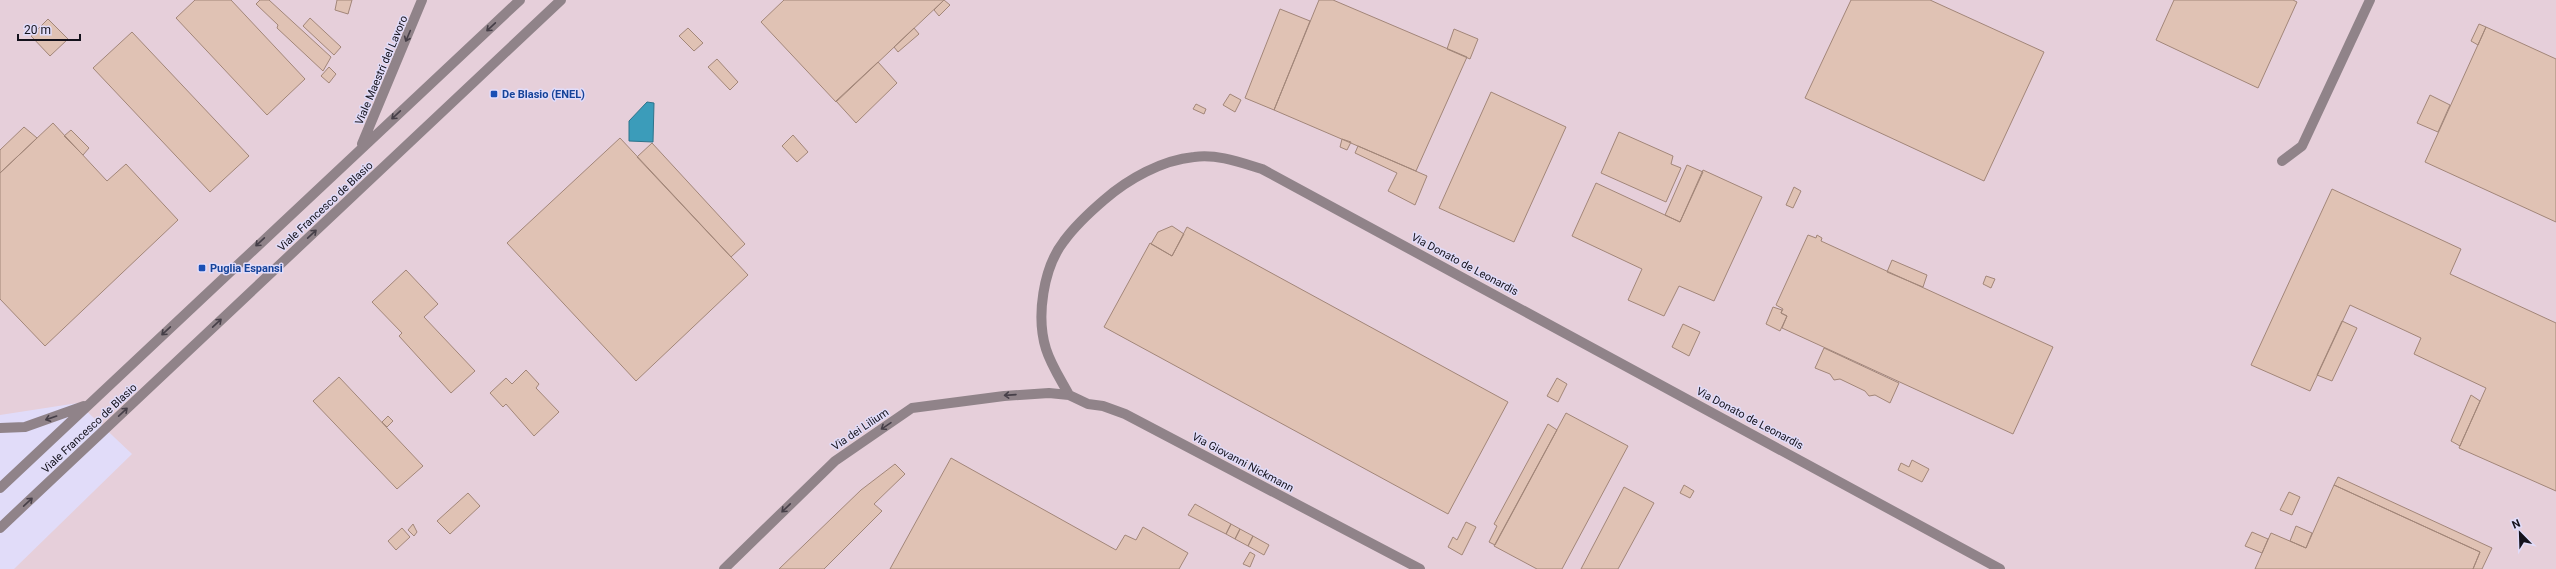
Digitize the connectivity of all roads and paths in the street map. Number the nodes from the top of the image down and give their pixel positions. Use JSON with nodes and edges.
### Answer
{"nodes":[{"id":1,"x":422,"y":0,"type":"edge"},
{"id":2,"x":520,"y":0,"type":"edge"},
{"id":3,"x":561,"y":0,"type":"edge"},
{"id":4,"x":2370,"y":0,"type":"edge"},
{"id":5,"x":360,"y":148,"type":"junction"},
{"id":6,"x":2282,"y":162,"type":"dead end"},
{"id":7,"x":1049,"y":393,"type":"joint"},
{"id":8,"x":1070,"y":395,"type":"junction"},
{"id":9,"x":88,"y":405,"type":"junction"},
{"id":10,"x":0,"y":428,"type":"edge"},
{"id":11,"x":0,"y":488,"type":"edge"},
{"id":12,"x":0,"y":528,"type":"edge"},
{"id":13,"x":724,"y":569,"type":"edge"},
{"id":14,"x":1420,"y":569,"type":"edge"},
{"id":15,"x":2000,"y":569,"type":"edge"}],
"edges":[{"from":1,"to":5,"type":"street","name":"Viale Maestri del Lavoro","one_way":true},
{"from":2,"to":5,"type":"street","name":"Viale Francesco de Blasio","one_way":true},
{"from":12,"to":3,"type":"street","name":"Viale Francesco de Blasio","one_way":true},
{"from":4,"to":6,"type":"street"},
{"from":5,"to":9,"type":"street","name":"Viale Francesco de Blasio","one_way":true},
{"from":7,"to":8,"type":"street","name":"Via Giovanni Nickmann"},
{"from":7,"to":13,"type":"street","name":"Via dei Lilium","one_way":true},
{"from":8,"to":14,"type":"street","name":"Via Giovanni Nickmann"},
{"from":8,"to":15,"type":"street","name":"Via Donato de Leonardis"},
{"from":9,"to":10,"type":"street","one_way":true},
{"from":9,"to":11,"type":"street","name":"Viale Francesco de Blasio"}]}
